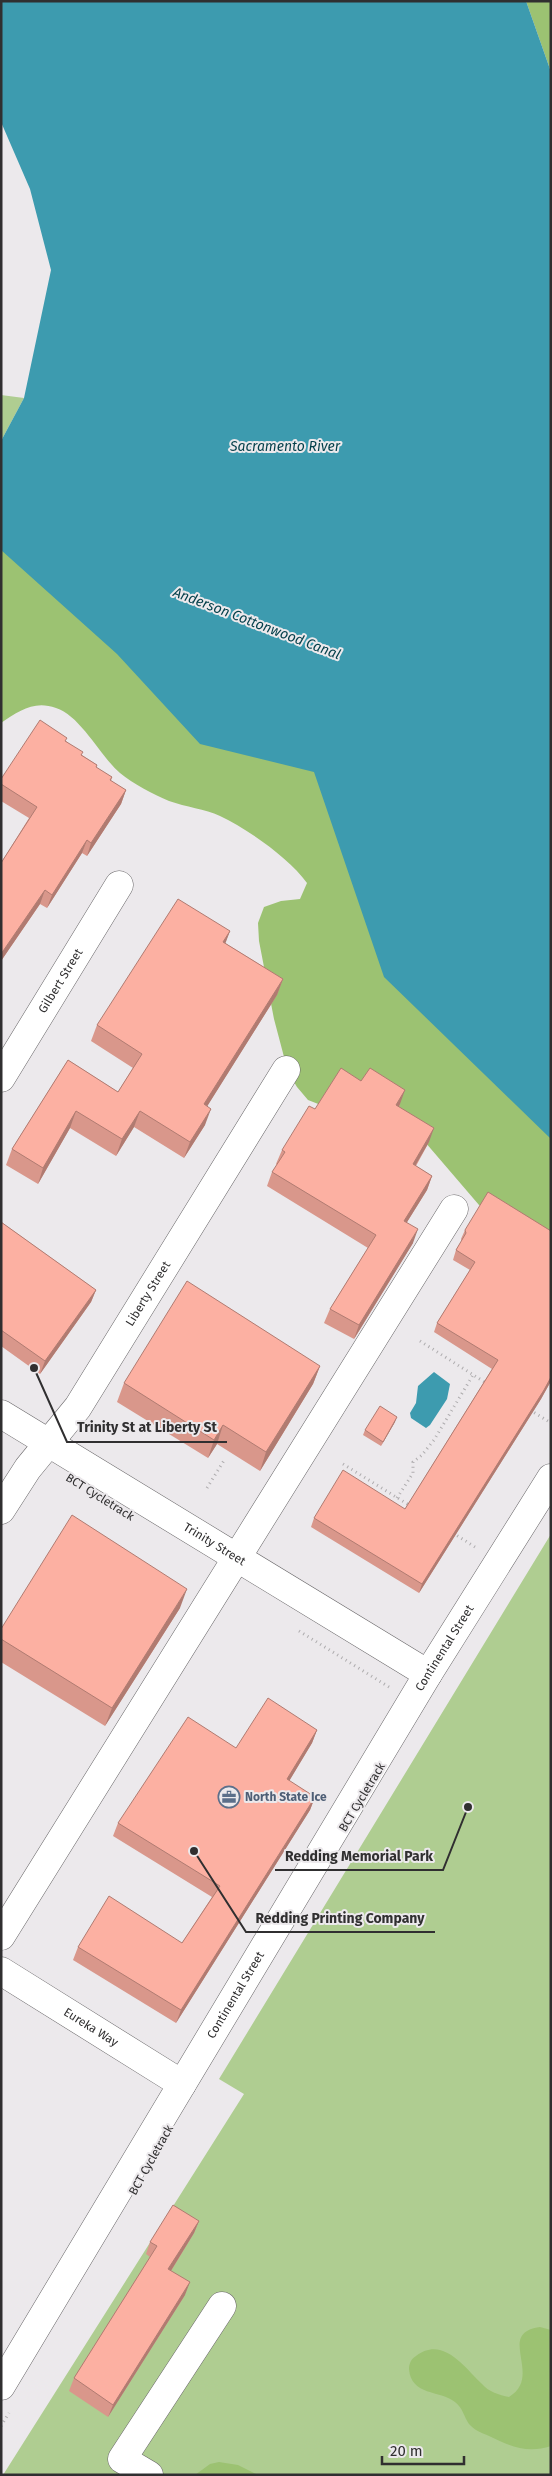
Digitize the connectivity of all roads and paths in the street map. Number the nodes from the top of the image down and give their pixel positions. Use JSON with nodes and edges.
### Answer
{"nodes":[{"id":1,"x":120,"y":884,"type":"dead end"},
{"id":2,"x":286,"y":1070,"type":"dead end"},
{"id":3,"x":1,"y":1078,"type":"edge"},
{"id":4,"x":454,"y":1209,"type":"dead end"},
{"id":5,"x":420,"y":1341,"type":"dead end"},
{"id":6,"x":473,"y":1375,"type":"junction"},
{"id":7,"x":489,"y":1384,"type":"edge"},
{"id":8,"x":528,"y":1408,"type":"edge"},
{"id":9,"x":1,"y":1414,"type":"edge"},
{"id":10,"x":551,"y":1423,"type":"edge"},
{"id":11,"x":48,"y":1443,"type":"junction"},
{"id":12,"x":225,"y":1459,"type":"dead end"},
{"id":13,"x":343,"y":1464,"type":"dead end"},
{"id":14,"x":551,"y":1478,"type":"edge"},
{"id":15,"x":207,"y":1488,"type":"dead end"},
{"id":16,"x":397,"y":1498,"type":"junction"},
{"id":17,"x":413,"y":1508,"type":"edge"},
{"id":18,"x":1,"y":1510,"type":"edge"},
{"id":19,"x":445,"y":1528,"type":"edge"},
{"id":20,"x":478,"y":1548,"type":"dead end"},
{"id":21,"x":237,"y":1556,"type":"junction"},
{"id":22,"x":296,"y":1629,"type":"dead end"},
{"id":23,"x":428,"y":1674,"type":"junction"},
{"id":24,"x":412,"y":1701,"type":"junction"},
{"id":25,"x":1,"y":1936,"type":"edge"},
{"id":26,"x":1,"y":1971,"type":"edge"},
{"id":27,"x":182,"y":2084,"type":"junction"},
{"id":28,"x":222,"y":2306,"type":"dead end"},
{"id":29,"x":6,"y":2398,"type":"edge"},
{"id":30,"x":1,"y":2426,"type":"edge"},
{"id":31,"x":149,"y":2475,"type":"edge"}],
"edges":[{"from":1,"to":3,"type":"street","name":"Gilbert Street"},
{"from":2,"to":11,"type":"street","name":"Liberty Street"},
{"from":4,"to":21,"type":"street"},
{"from":5,"to":6,"type":"path"},
{"from":6,"to":7,"type":"path"},
{"from":6,"to":16,"type":"path"},
{"from":8,"to":10,"type":"path"},
{"from":9,"to":11,"type":"street","name":"Trinity Street"},
{"from":11,"to":18,"type":"street","name":"Liberty Street"},
{"from":11,"to":21,"type":"street","name":"Trinity Street"},
{"from":12,"to":15,"type":"path"},
{"from":13,"to":16,"type":"path"},
{"from":14,"to":23,"type":"street","name":"Continental Street"},
{"from":16,"to":17,"type":"path"},
{"from":19,"to":20,"type":"path"},
{"from":21,"to":23,"type":"street","name":"Trinity Street"},
{"from":21,"to":25,"type":"street"},
{"from":22,"to":24,"type":"path"},
{"from":23,"to":24,"type":"street","name":"Continental Street"},
{"from":24,"to":27,"type":"street","name":"Continental Street"},
{"from":26,"to":27,"type":"street","name":"Eureka Way"},
{"from":27,"to":29,"type":"street","name":"Continental Street"},
{"from":28,"to":31,"type":"street"},
{"from":29,"to":30,"type":"path"}]}
